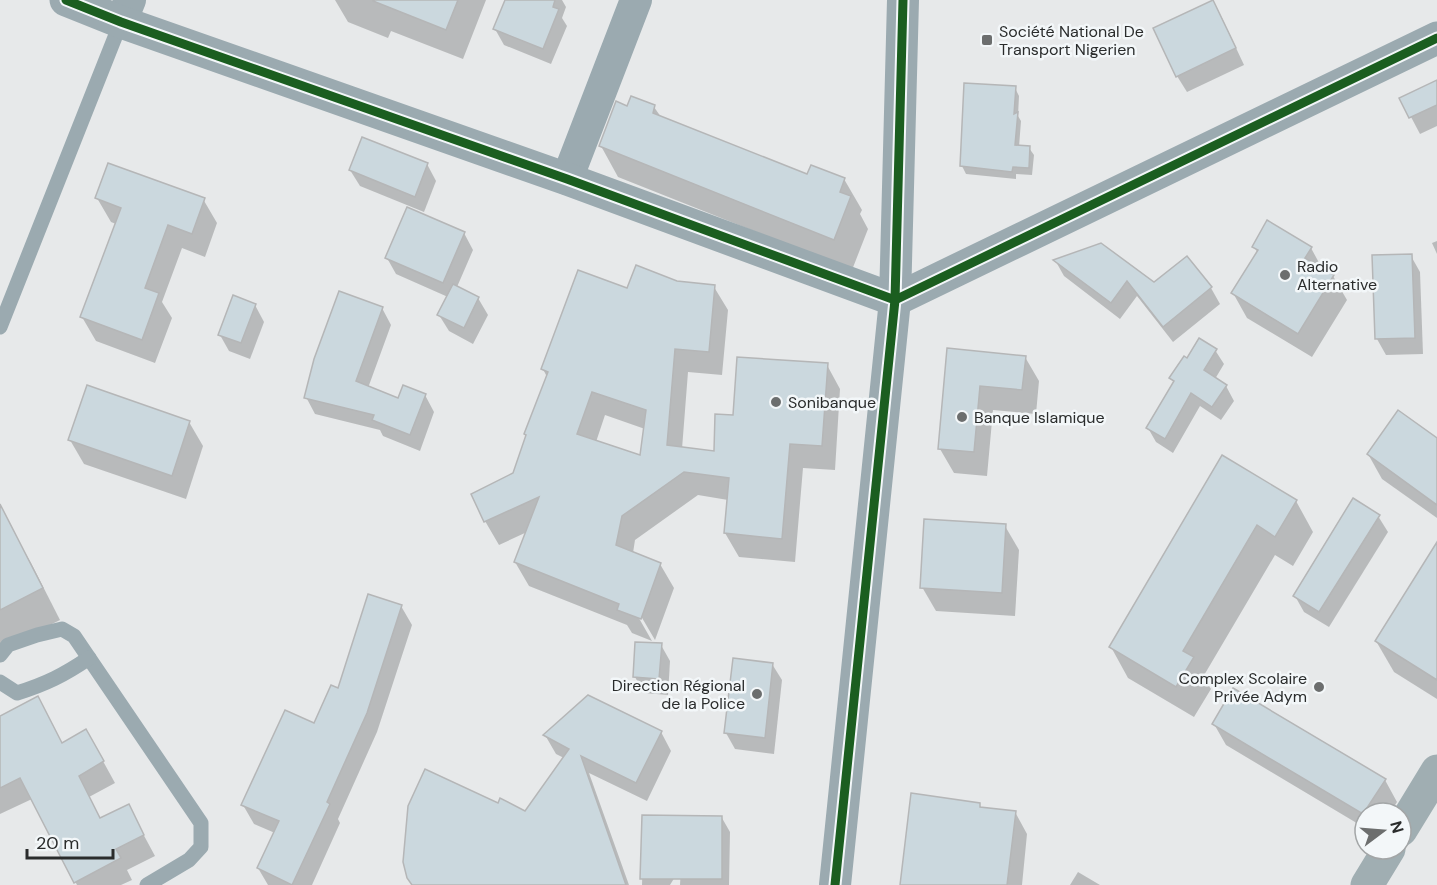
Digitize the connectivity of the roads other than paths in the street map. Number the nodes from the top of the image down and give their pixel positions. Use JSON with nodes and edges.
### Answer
{"nodes":[{"id":1,"x":66,"y":0,"type":"edge"},
{"id":2,"x":636,"y":0,"type":"edge"},
{"id":3,"x":903,"y":0,"type":"edge"},
{"id":4,"x":125,"y":11,"type":"edge"},
{"id":5,"x":1437,"y":38,"type":"edge"},
{"id":6,"x":567,"y":179,"type":"junction"},
{"id":7,"x":895,"y":300,"type":"junction"},
{"id":8,"x":0,"y":327,"type":"edge"},
{"id":9,"x":0,"y":655,"type":"edge"},
{"id":10,"x":89,"y":658,"type":"junction"},
{"id":11,"x":0,"y":682,"type":"edge"},
{"id":12,"x":1437,"y":771,"type":"edge"},
{"id":13,"x":1413,"y":810,"type":"edge"},
{"id":14,"x":1382,"y":861,"type":"edge"},
{"id":15,"x":147,"y":885,"type":"edge"},
{"id":16,"x":835,"y":885,"type":"edge"},
{"id":17,"x":1367,"y":885,"type":"edge"}],
"edges":[{"from":1,"to":4,"type":"street"},
{"from":2,"to":6,"type":"street"},
{"from":3,"to":7,"type":"street"},
{"from":4,"to":6,"type":"street"},
{"from":4,"to":8,"type":"lane"},
{"from":5,"to":7,"type":"street"},
{"from":6,"to":7,"type":"street"},
{"from":7,"to":16,"type":"street"},
{"from":9,"to":10,"type":"lane"},
{"from":10,"to":11,"type":"lane"},
{"from":10,"to":15,"type":"lane"},
{"from":12,"to":13,"type":"highway"},
{"from":14,"to":17,"type":"highway"}]}
